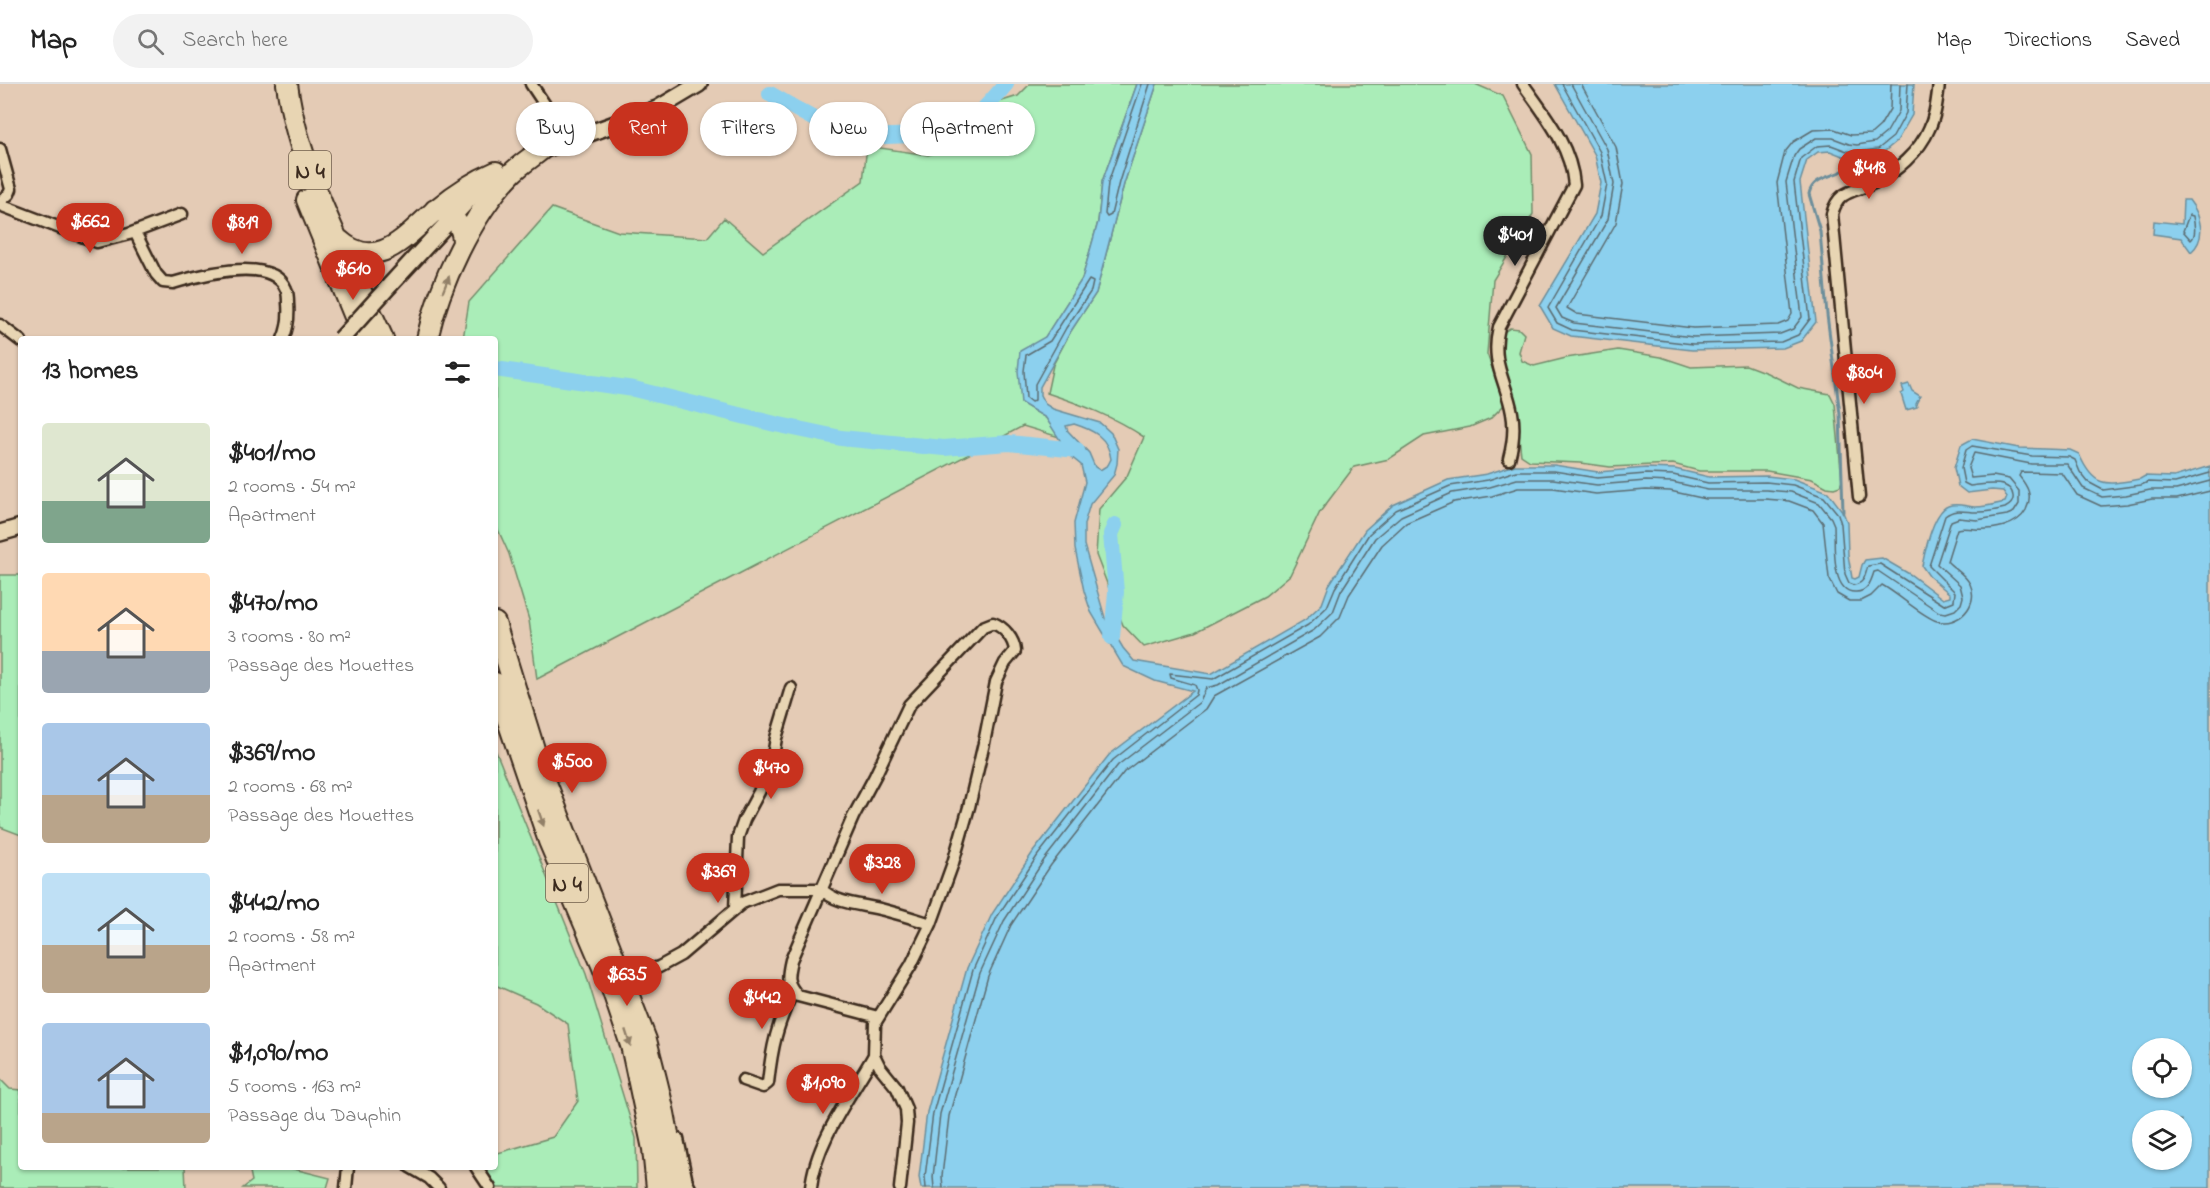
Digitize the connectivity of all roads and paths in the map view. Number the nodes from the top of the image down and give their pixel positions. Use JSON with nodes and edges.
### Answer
{"nodes":[{"id":1,"x":276,"y":84,"type":"edge"},
{"id":2,"x":286,"y":84,"type":"edge"},
{"id":3,"x":531,"y":84,"type":"edge"},
{"id":4,"x":699,"y":84,"type":"edge"},
{"id":5,"x":1523,"y":84,"type":"edge"},
{"id":6,"x":1939,"y":84,"type":"edge"},
{"id":7,"x":543,"y":102,"type":"edge"},
{"id":8,"x":596,"y":131,"type":"edge"},
{"id":9,"x":0,"y":149,"type":"edge"},
{"id":10,"x":533,"y":156,"type":"edge"},
{"id":11,"x":497,"y":181,"type":"junction"},
{"id":12,"x":0,"y":204,"type":"edge"},
{"id":13,"x":452,"y":211,"type":"junction"},
{"id":14,"x":182,"y":214,"type":"dead end"},
{"id":15,"x":135,"y":232,"type":"junction"},
{"id":16,"x":339,"y":240,"type":"junction"},
{"id":17,"x":463,"y":243,"type":"junction"},
{"id":18,"x":0,"y":325,"type":"edge"},
{"id":19,"x":284,"y":336,"type":"edge"},
{"id":20,"x":344,"y":336,"type":"edge"},
{"id":21,"x":363,"y":336,"type":"edge"},
{"id":22,"x":382,"y":336,"type":"edge"},
{"id":23,"x":428,"y":336,"type":"edge"},
{"id":24,"x":18,"y":339,"type":"edge"},
{"id":25,"x":1509,"y":459,"type":"dead end"},
{"id":26,"x":1859,"y":497,"type":"dead end"},
{"id":27,"x":18,"y":528,"type":"edge"},
{"id":28,"x":0,"y":533,"type":"edge"},
{"id":29,"x":498,"y":653,"type":"edge"},
{"id":30,"x":791,"y":688,"type":"dead end"},
{"id":31,"x":502,"y":693,"type":"edge"},
{"id":32,"x":821,"y":889,"type":"junction"},
{"id":33,"x":735,"y":909,"type":"junction"},
{"id":34,"x":931,"y":924,"type":"junction"},
{"id":35,"x":630,"y":975,"type":"junction"},
{"id":36,"x":793,"y":991,"type":"junction"},
{"id":37,"x":878,"y":1017,"type":"junction"},
{"id":38,"x":874,"y":1055,"type":"junction"},
{"id":39,"x":743,"y":1080,"type":"dead end"},
{"id":40,"x":640,"y":1082,"type":"junction"},
{"id":41,"x":348,"y":1170,"type":"edge"},
{"id":42,"x":415,"y":1170,"type":"edge"},
{"id":43,"x":478,"y":1170,"type":"edge"},
{"id":44,"x":346,"y":1188,"type":"edge"},
{"id":45,"x":439,"y":1188,"type":"edge"},
{"id":46,"x":490,"y":1188,"type":"edge"},
{"id":47,"x":644,"y":1188,"type":"edge"},
{"id":48,"x":657,"y":1188,"type":"edge"},
{"id":49,"x":674,"y":1188,"type":"edge"},
{"id":50,"x":690,"y":1188,"type":"edge"},
{"id":51,"x":811,"y":1188,"type":"edge"},
{"id":52,"x":900,"y":1188,"type":"edge"}],
"edges":[{"from":1,"to":21,"type":"highway","number":"N 4"},
{"from":2,"to":16,"type":"highway","number":"N 4"},
{"from":3,"to":7,"type":"street"},
{"from":4,"to":8,"type":"main road"},
{"from":5,"to":25,"type":"street"},
{"from":6,"to":26,"type":"street"},
{"from":9,"to":12,"type":"street"},
{"from":10,"to":11,"type":"highway"},
{"from":11,"to":13,"type":"main road"},
{"from":11,"to":13,"type":"highway"},
{"from":11,"to":17,"type":"highway"},
{"from":12,"to":15,"type":"street"},
{"from":13,"to":16,"type":"highway"},
{"from":13,"to":17,"type":"highway"},
{"from":13,"to":20,"type":"main road","bridge":true},
{"from":14,"to":15,"type":"street"},
{"from":15,"to":19,"type":"street"},
{"from":16,"to":22,"type":"highway","number":"N 4"},
{"from":23,"to":17,"type":"highway","one_way":true},
{"from":18,"to":24,"type":"street"},
{"from":27,"to":28,"type":"main road"},
{"from":29,"to":31,"type":"highway","number":"N 4"},
{"from":30,"to":33,"type":"street"},
{"from":31,"to":35,"type":"street"},
{"from":31,"to":40,"type":"highway","number":"N 4","one_way":true},
{"from":31,"to":49,"type":"highway","number":"N 4"},
{"from":32,"to":33,"type":"street"},
{"from":32,"to":34,"type":"street"},
{"from":32,"to":34,"type":"street"},
{"from":32,"to":36,"type":"street"},
{"from":33,"to":35,"type":"street"},
{"from":34,"to":37,"type":"street"},
{"from":35,"to":50,"type":"street"},
{"from":36,"to":37,"type":"street"},
{"from":36,"to":39,"type":"street"},
{"from":37,"to":38,"type":"street"},
{"from":38,"to":51,"type":"street"},
{"from":38,"to":52,"type":"street"},
{"from":40,"to":47,"type":"highway"},
{"from":40,"to":48,"type":"highway","number":"N 4"},
{"from":41,"to":44,"type":"street"},
{"from":42,"to":45,"type":"street"},
{"from":43,"to":46,"type":"street"}]}
